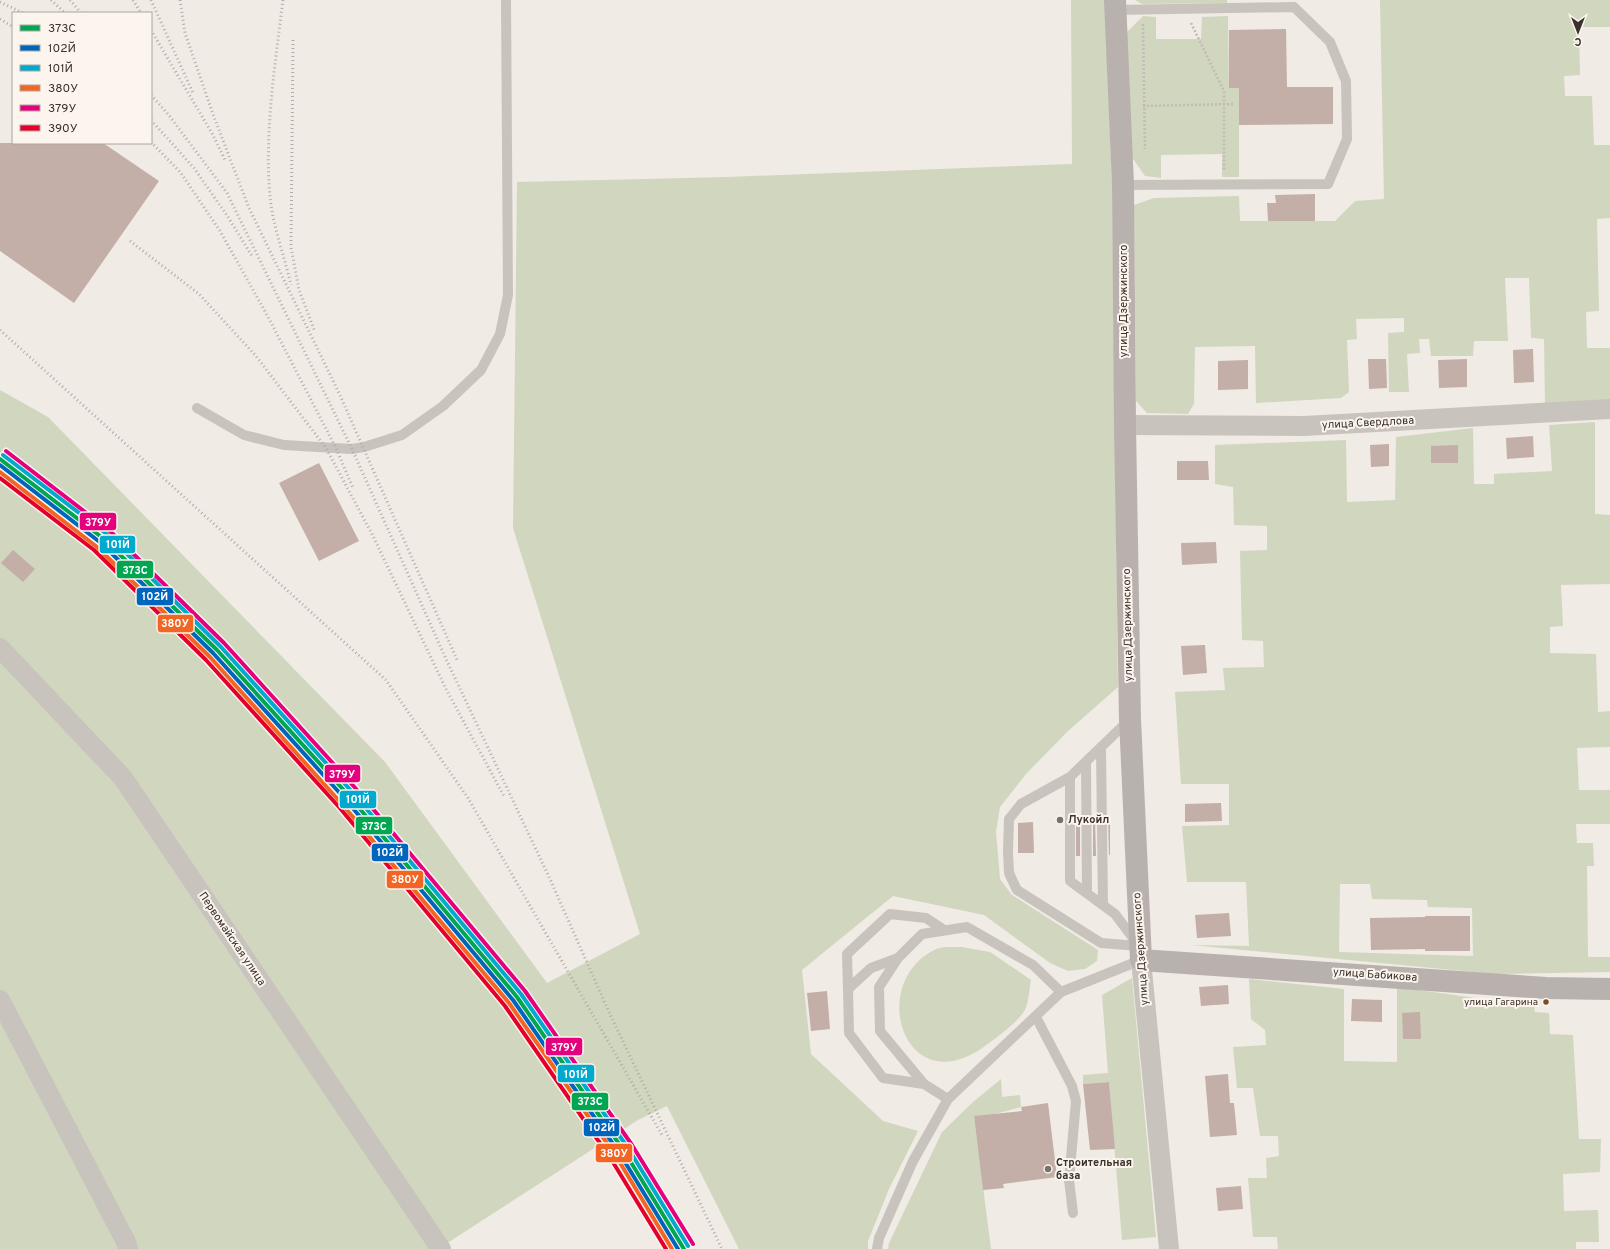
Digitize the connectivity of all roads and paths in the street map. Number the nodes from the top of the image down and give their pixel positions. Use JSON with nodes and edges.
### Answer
{"nodes":[{"id":1,"x":506,"y":0,"type":"edge"},
{"id":2,"x":1115,"y":5,"type":"edge"},
{"id":3,"x":1184,"y":9,"type":"junction"},
{"id":4,"x":1143,"y":10,"type":"junction"},
{"id":5,"x":1224,"y":104,"type":"junction"},
{"id":6,"x":1235,"y":104,"type":"dead end"},
{"id":7,"x":1143,"y":106,"type":"junction"},
{"id":8,"x":1145,"y":153,"type":"dead end"},
{"id":9,"x":1224,"y":183,"type":"junction"},
{"id":10,"x":1123,"y":185,"type":"junction"},
{"id":11,"x":197,"y":408,"type":"dead end"},
{"id":12,"x":1610,"y":409,"type":"edge"},
{"id":13,"x":1125,"y":425,"type":"junction"},
{"id":14,"x":0,"y":648,"type":"edge"},
{"id":15,"x":1130,"y":719,"type":"junction"},
{"id":16,"x":1101,"y":749,"type":"junction"},
{"id":17,"x":1086,"y":763,"type":"junction"},
{"id":18,"x":1070,"y":777,"type":"junction"},
{"id":19,"x":1087,"y":893,"type":"junction"},
{"id":20,"x":1103,"y":905,"type":"junction"},
{"id":21,"x":944,"y":930,"type":"junction"},
{"id":22,"x":1140,"y":953,"type":"junction"},
{"id":23,"x":898,"y":958,"type":"junction"},
{"id":24,"x":1610,"y":988,"type":"edge"},
{"id":25,"x":848,"y":989,"type":"junction"},
{"id":26,"x":1061,"y":992,"type":"junction"},
{"id":27,"x":0,"y":1000,"type":"edge"},
{"id":28,"x":1036,"y":1017,"type":"junction"},
{"id":29,"x":924,"y":1084,"type":"junction"},
{"id":30,"x":948,"y":1099,"type":"junction"},
{"id":31,"x":1073,"y":1213,"type":"dead end"},
{"id":32,"x":127,"y":1246,"type":"edge"},
{"id":33,"x":440,"y":1249,"type":"edge"},
{"id":34,"x":877,"y":1249,"type":"edge"},
{"id":35,"x":1169,"y":1249,"type":"edge"}],
"edges":[{"from":1,"to":11,"type":"lane"},
{"from":2,"to":4,"type":"lane"},
{"from":2,"to":10,"type":"main road","name":"улица Дзержинского"},
{"from":3,"to":4,"type":"lane"},
{"from":3,"to":5,"type":"path"},
{"from":3,"to":9,"type":"lane"},
{"from":4,"to":7,"type":"path"},
{"from":5,"to":6,"type":"path"},
{"from":5,"to":7,"type":"path"},
{"from":5,"to":9,"type":"path"},
{"from":7,"to":8,"type":"path"},
{"from":9,"to":10,"type":"lane"},
{"from":10,"to":13,"type":"main road","name":"улица Дзержинского"},
{"from":12,"to":13,"type":"street","name":"улица Свердлова"},
{"from":13,"to":15,"type":"main road","name":"улица Дзержинского"},
{"from":14,"to":33,"type":"street","name":"Первомайская улица"},
{"from":15,"to":16,"type":"lane"},
{"from":15,"to":22,"type":"main road","name":"улица Дзержинского"},
{"from":16,"to":17,"type":"lane"},
{"from":16,"to":20,"type":"lane"},
{"from":17,"to":18,"type":"lane"},
{"from":17,"to":19,"type":"lane"},
{"from":18,"to":19,"type":"lane"},
{"from":18,"to":22,"type":"lane"},
{"from":19,"to":20,"type":"lane"},
{"from":20,"to":22,"type":"lane"},
{"from":21,"to":23,"type":"lane"},
{"from":21,"to":25,"type":"lane"},
{"from":21,"to":26,"type":"lane"},
{"from":22,"to":24,"type":"main road","name":"улица Бабикова"},
{"from":22,"to":26,"type":"lane"},
{"from":22,"to":35,"type":"street","name":"улица Дзержинского"},
{"from":23,"to":25,"type":"lane"},
{"from":23,"to":29,"type":"lane"},
{"from":25,"to":29,"type":"lane"},
{"from":26,"to":28,"type":"lane"},
{"from":27,"to":32,"type":"street"},
{"from":28,"to":30,"type":"lane"},
{"from":28,"to":31,"type":"lane"},
{"from":29,"to":30,"type":"lane"},
{"from":30,"to":34,"type":"lane"}]}
